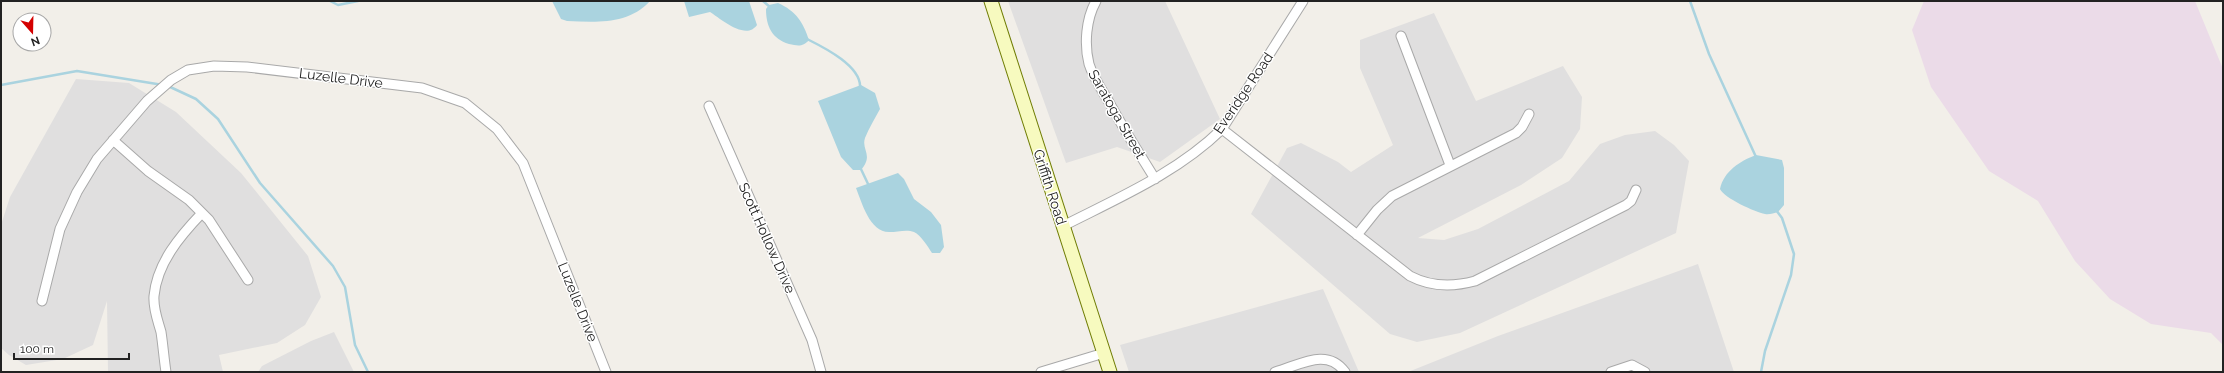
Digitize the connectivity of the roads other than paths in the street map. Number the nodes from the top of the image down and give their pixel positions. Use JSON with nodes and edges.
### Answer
{"nodes":[{"id":1,"x":991,"y":1,"type":"edge"},
{"id":2,"x":1096,"y":1,"type":"edge"},
{"id":3,"x":1303,"y":1,"type":"edge"},
{"id":4,"x":1401,"y":36,"type":"dead end"},
{"id":5,"x":709,"y":106,"type":"dead end"},
{"id":6,"x":1528,"y":114,"type":"dead end"},
{"id":7,"x":1222,"y":129,"type":"junction"},
{"id":8,"x":113,"y":140,"type":"junction"},
{"id":9,"x":1450,"y":166,"type":"junction"},
{"id":10,"x":1155,"y":179,"type":"junction"},
{"id":11,"x":1636,"y":190,"type":"dead end"},
{"id":12,"x":202,"y":213,"type":"junction"},
{"id":13,"x":1063,"y":226,"type":"junction"},
{"id":14,"x":1357,"y":235,"type":"junction"},
{"id":15,"x":248,"y":280,"type":"dead end"},
{"id":16,"x":42,"y":301,"type":"dead end"},
{"id":17,"x":1104,"y":353,"type":"junction"},
{"id":18,"x":166,"y":372,"type":"edge"},
{"id":19,"x":606,"y":372,"type":"edge"},
{"id":20,"x":821,"y":372,"type":"edge"},
{"id":21,"x":1041,"y":372,"type":"edge"},
{"id":22,"x":1110,"y":372,"type":"edge"},
{"id":23,"x":1275,"y":372,"type":"edge"},
{"id":24,"x":1345,"y":372,"type":"edge"},
{"id":25,"x":1611,"y":372,"type":"edge"},
{"id":26,"x":1646,"y":372,"type":"edge"}],
"edges":[{"from":1,"to":13,"type":"street","name":"Griffith Road"},
{"from":2,"to":10,"type":"street","name":"Saratoga Street"},
{"from":3,"to":7,"type":"street","name":"Everidge Road"},
{"from":4,"to":9,"type":"street"},
{"from":5,"to":20,"type":"street","name":"Scott Hollow Drive"},
{"from":6,"to":9,"type":"street"},
{"from":7,"to":10,"type":"street","name":"Everidge Road"},
{"from":7,"to":14,"type":"street"},
{"from":8,"to":12,"type":"street"},
{"from":8,"to":16,"type":"street","name":"Luzelle Drive"},
{"from":8,"to":19,"type":"street","name":"Luzelle Drive"},
{"from":9,"to":14,"type":"street"},
{"from":10,"to":13,"type":"street","name":"Everidge Road"},
{"from":11,"to":14,"type":"street"},
{"from":12,"to":15,"type":"street"},
{"from":12,"to":18,"type":"street"},
{"from":13,"to":17,"type":"street","name":"Griffith Road"},
{"from":17,"to":21,"type":"street"},
{"from":17,"to":22,"type":"street","name":"Griffith Road"},
{"from":23,"to":24,"type":"street"},
{"from":25,"to":26,"type":"street"}]}
